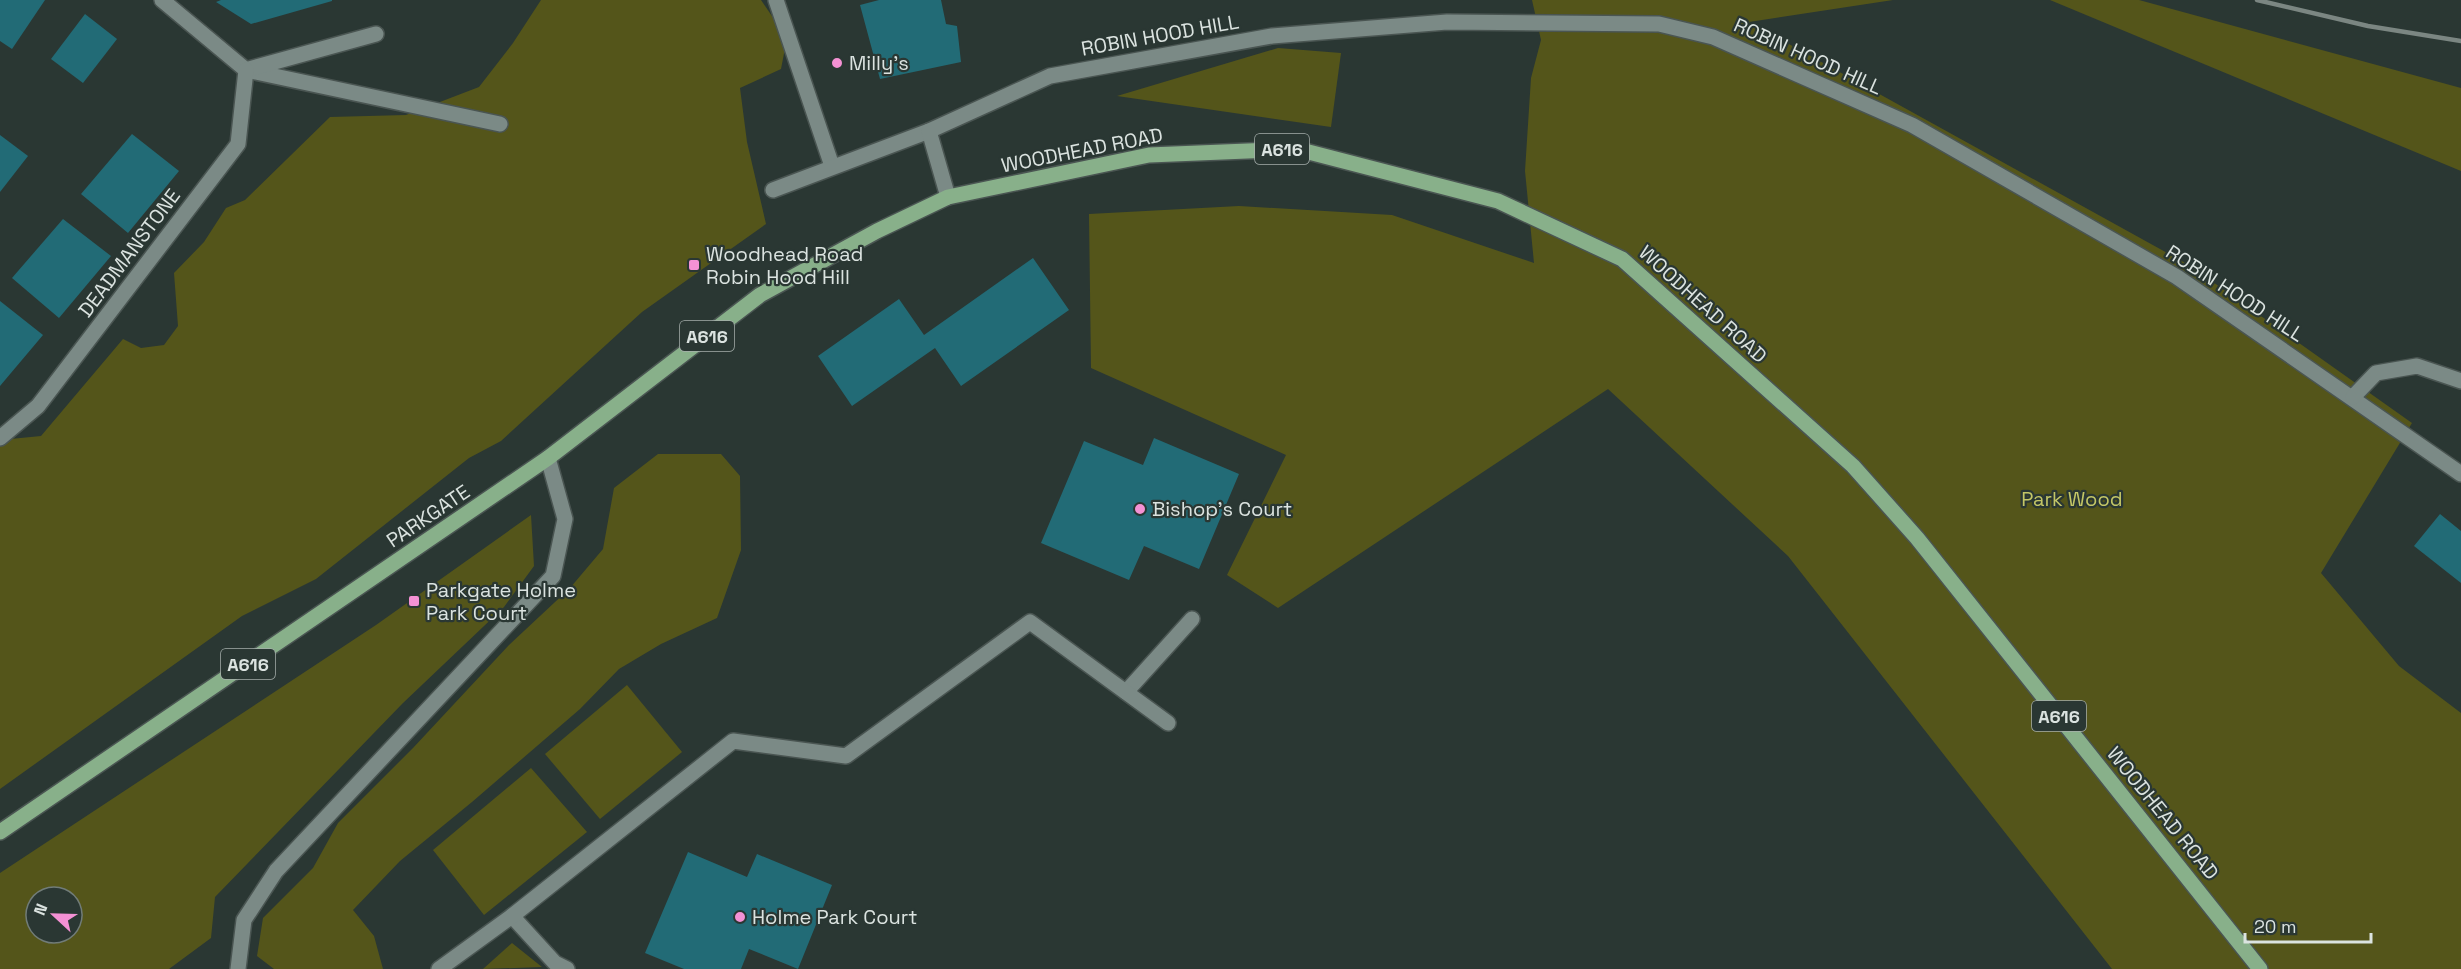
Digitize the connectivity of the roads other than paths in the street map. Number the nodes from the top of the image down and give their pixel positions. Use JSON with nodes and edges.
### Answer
{"nodes":[{"id":1,"x":162,"y":0,"type":"edge"},
{"id":2,"x":776,"y":0,"type":"edge"},
{"id":3,"x":376,"y":34,"type":"dead end"},
{"id":4,"x":246,"y":70,"type":"junction"},
{"id":5,"x":500,"y":124,"type":"dead end"},
{"id":6,"x":929,"y":131,"type":"junction"},
{"id":7,"x":832,"y":166,"type":"junction"},
{"id":8,"x":773,"y":190,"type":"dead end"},
{"id":9,"x":948,"y":197,"type":"junction"},
{"id":10,"x":877,"y":231,"type":"joint"},
{"id":11,"x":2461,"y":381,"type":"edge"},
{"id":12,"x":2353,"y":397,"type":"junction"},
{"id":13,"x":0,"y":438,"type":"edge"},
{"id":14,"x":548,"y":458,"type":"junction"},
{"id":15,"x":2461,"y":474,"type":"edge"},
{"id":16,"x":1192,"y":619,"type":"dead end"},
{"id":17,"x":1126,"y":692,"type":"junction"},
{"id":18,"x":1168,"y":723,"type":"dead end"},
{"id":19,"x":0,"y":832,"type":"edge"},
{"id":20,"x":512,"y":916,"type":"junction"},
{"id":21,"x":238,"y":969,"type":"edge"},
{"id":22,"x":439,"y":969,"type":"edge"},
{"id":23,"x":567,"y":969,"type":"edge"},
{"id":24,"x":2260,"y":969,"type":"edge"}],
"edges":[{"from":1,"to":4,"type":"street"},
{"from":2,"to":7,"type":"street"},
{"from":3,"to":4,"type":"street"},
{"from":4,"to":5,"type":"street"},
{"from":4,"to":13,"type":"street","name":"DEADMANSTONE"},
{"from":6,"to":7,"type":"street","name":"ROBIN HOOD HILL"},
{"from":6,"to":9,"type":"street"},
{"from":6,"to":12,"type":"street","name":"ROBIN HOOD HILL"},
{"from":7,"to":8,"type":"street","name":"ROBIN HOOD HILL"},
{"from":9,"to":10,"type":"main road","name":"WOODHEAD ROAD","number":"A616"},
{"from":9,"to":24,"type":"main road","name":"WOODHEAD ROAD","number":"A616"},
{"from":10,"to":14,"type":"main road","name":"PARKGATE","number":"A616"},
{"from":11,"to":12,"type":"street"},
{"from":12,"to":15,"type":"street","name":"ROBIN HOOD HILL"},
{"from":14,"to":19,"type":"main road","name":"PARKGATE","number":"A616"},
{"from":14,"to":21,"type":"street"},
{"from":16,"to":17,"type":"street"},
{"from":17,"to":18,"type":"street"},
{"from":17,"to":20,"type":"street"},
{"from":20,"to":22,"type":"street"},
{"from":20,"to":23,"type":"street"}]}
